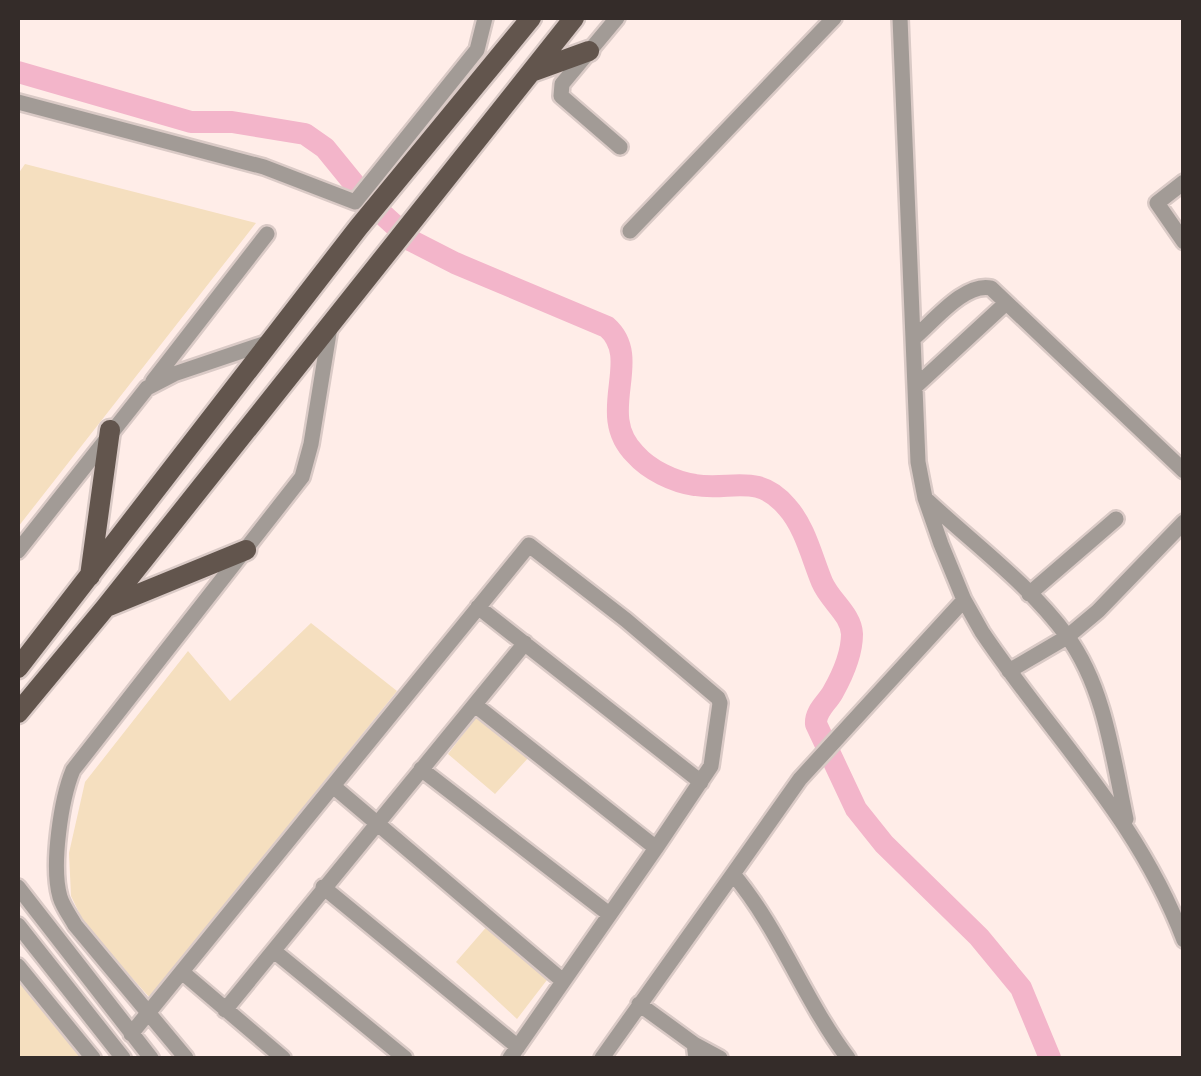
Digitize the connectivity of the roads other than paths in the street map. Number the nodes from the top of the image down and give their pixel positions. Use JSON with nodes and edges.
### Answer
{"nodes":[{"id":1,"x":485,"y":18,"type":"edge"},
{"id":2,"x":574,"y":18,"type":"edge"},
{"id":3,"x":617,"y":18,"type":"edge"},
{"id":4,"x":834,"y":18,"type":"edge"},
{"id":5,"x":900,"y":18,"type":"edge"},
{"id":6,"x":526,"y":21,"type":"edge"},
{"id":7,"x":589,"y":51,"type":"junction"},
{"id":8,"x":529,"y":73,"type":"junction"},
{"id":9,"x":18,"y":102,"type":"edge"},
{"id":10,"x":620,"y":147,"type":"dead end"},
{"id":11,"x":1184,"y":182,"type":"edge"},
{"id":12,"x":630,"y":231,"type":"dead end"},
{"id":13,"x":267,"y":234,"type":"dead end"},
{"id":14,"x":1184,"y":242,"type":"edge"},
{"id":15,"x":1006,"y":303,"type":"junction"},
{"id":16,"x":330,"y":323,"type":"junction"},
{"id":17,"x":915,"y":337,"type":"junction"},
{"id":18,"x":272,"y":341,"type":"junction"},
{"id":19,"x":915,"y":386,"type":"junction"},
{"id":20,"x":147,"y":388,"type":"junction"},
{"id":21,"x":110,"y":430,"type":"junction"},
{"id":22,"x":1184,"y":472,"type":"edge"},
{"id":23,"x":926,"y":498,"type":"junction"},
{"id":24,"x":1116,"y":519,"type":"dead end"},
{"id":25,"x":1184,"y":522,"type":"edge"},
{"id":26,"x":246,"y":550,"type":"junction"},
{"id":27,"x":18,"y":551,"type":"edge"},
{"id":28,"x":90,"y":578,"type":"junction"},
{"id":29,"x":1028,"y":594,"type":"junction"},
{"id":30,"x":964,"y":600,"type":"junction"},
{"id":31,"x":478,"y":607,"type":"junction"},
{"id":32,"x":106,"y":608,"type":"junction"},
{"id":33,"x":1068,"y":636,"type":"junction"},
{"id":34,"x":525,"y":643,"type":"junction"},
{"id":35,"x":18,"y":668,"type":"edge"},
{"id":36,"x":1009,"y":671,"type":"junction"},
{"id":37,"x":475,"y":704,"type":"junction"},
{"id":38,"x":18,"y":713,"type":"edge"},
{"id":39,"x":421,"y":769,"type":"junction"},
{"id":40,"x":702,"y":782,"type":"junction"},
{"id":41,"x":334,"y":786,"type":"junction"},
{"id":42,"x":376,"y":822,"type":"junction"},
{"id":43,"x":1127,"y":826,"type":"junction"},
{"id":44,"x":656,"y":848,"type":"junction"},
{"id":45,"x":733,"y":874,"type":"junction"},
{"id":46,"x":323,"y":887,"type":"junction"},
{"id":47,"x":18,"y":888,"type":"edge"},
{"id":48,"x":609,"y":914,"type":"junction"},
{"id":49,"x":18,"y":925,"type":"edge"},
{"id":50,"x":75,"y":925,"type":"junction"},
{"id":51,"x":1184,"y":940,"type":"edge"},
{"id":52,"x":61,"y":943,"type":"junction"},
{"id":53,"x":274,"y":952,"type":"junction"},
{"id":54,"x":44,"y":960,"type":"junction"},
{"id":55,"x":22,"y":971,"type":"edge"},
{"id":56,"x":182,"y":972,"type":"junction"},
{"id":57,"x":563,"y":982,"type":"junction"},
{"id":58,"x":126,"y":985,"type":"junction"},
{"id":59,"x":108,"y":1003,"type":"junction"},
{"id":60,"x":639,"y":1004,"type":"junction"},
{"id":61,"x":225,"y":1010,"type":"junction"},
{"id":62,"x":148,"y":1012,"type":"junction"},
{"id":63,"x":95,"y":1024,"type":"junction"},
{"id":64,"x":131,"y":1034,"type":"junction"},
{"id":65,"x":80,"y":1042,"type":"junction"},
{"id":66,"x":695,"y":1051,"type":"edge"},
{"id":67,"x":514,"y":1052,"type":"edge"},
{"id":68,"x":118,"y":1056,"type":"edge"},
{"id":69,"x":93,"y":1058,"type":"edge"},
{"id":70,"x":151,"y":1058,"type":"edge"},
{"id":71,"x":186,"y":1058,"type":"edge"},
{"id":72,"x":283,"y":1058,"type":"edge"},
{"id":73,"x":406,"y":1058,"type":"edge"},
{"id":74,"x":602,"y":1058,"type":"edge"},
{"id":75,"x":720,"y":1058,"type":"edge"},
{"id":76,"x":848,"y":1058,"type":"edge"}],
"edges":[{"from":1,"to":9,"type":"street"},
{"from":2,"to":8,"type":"main road"},
{"from":3,"to":7,"type":"street"},
{"from":4,"to":12,"type":"street"},
{"from":5,"to":17,"type":"street"},
{"from":6,"to":18,"type":"main road"},
{"from":7,"to":8,"type":"main road"},
{"from":7,"to":10,"type":"street"},
{"from":8,"to":16,"type":"main road"},
{"from":11,"to":14,"type":"street"},
{"from":13,"to":20,"type":"street"},
{"from":15,"to":17,"type":"street"},
{"from":15,"to":19,"type":"street"},
{"from":15,"to":22,"type":"street"},
{"from":16,"to":26,"type":"street"},
{"from":16,"to":32,"type":"main road"},
{"from":17,"to":19,"type":"street"},
{"from":18,"to":20,"type":"street"},
{"from":18,"to":28,"type":"main road"},
{"from":19,"to":23,"type":"street"},
{"from":20,"to":21,"type":"street"},
{"from":21,"to":27,"type":"street"},
{"from":21,"to":28,"type":"main road"},
{"from":23,"to":29,"type":"street"},
{"from":23,"to":30,"type":"street"},
{"from":24,"to":29,"type":"street"},
{"from":25,"to":33,"type":"street"},
{"from":26,"to":32,"type":"main road"},
{"from":26,"to":50,"type":"street"},
{"from":28,"to":35,"type":"main road"},
{"from":29,"to":33,"type":"street"},
{"from":30,"to":36,"type":"street"},
{"from":30,"to":45,"type":"street"},
{"from":31,"to":34,"type":"street"},
{"from":31,"to":40,"type":"street"},
{"from":31,"to":41,"type":"street"},
{"from":32,"to":38,"type":"main road"},
{"from":33,"to":36,"type":"street"},
{"from":33,"to":43,"type":"street"},
{"from":34,"to":37,"type":"street"},
{"from":34,"to":40,"type":"street"},
{"from":36,"to":43,"type":"street"},
{"from":37,"to":39,"type":"street"},
{"from":37,"to":44,"type":"street"},
{"from":39,"to":42,"type":"street"},
{"from":39,"to":48,"type":"street"},
{"from":40,"to":44,"type":"street"},
{"from":41,"to":42,"type":"street"},
{"from":41,"to":56,"type":"street"},
{"from":42,"to":46,"type":"street"},
{"from":42,"to":57,"type":"street"},
{"from":43,"to":51,"type":"street"},
{"from":44,"to":48,"type":"street"},
{"from":45,"to":60,"type":"street"},
{"from":45,"to":76,"type":"street"},
{"from":46,"to":53,"type":"street"},
{"from":46,"to":67,"type":"street"},
{"from":47,"to":52,"type":"street"},
{"from":48,"to":57,"type":"street"},
{"from":49,"to":54,"type":"street"},
{"from":50,"to":52,"type":"street"},
{"from":50,"to":58,"type":"street"},
{"from":52,"to":59,"type":"street"},
{"from":53,"to":61,"type":"street"},
{"from":53,"to":73,"type":"street"},
{"from":54,"to":55,"type":"street"},
{"from":54,"to":63,"type":"street"},
{"from":55,"to":65,"type":"street"},
{"from":56,"to":61,"type":"street"},
{"from":56,"to":62,"type":"street"},
{"from":57,"to":67,"type":"street"},
{"from":58,"to":59,"type":"street"},
{"from":58,"to":62,"type":"street"},
{"from":59,"to":63,"type":"street"},
{"from":59,"to":64,"type":"street"},
{"from":60,"to":66,"type":"street"},
{"from":60,"to":74,"type":"street"},
{"from":61,"to":72,"type":"street"},
{"from":62,"to":64,"type":"street"},
{"from":62,"to":71,"type":"street"},
{"from":63,"to":65,"type":"street"},
{"from":63,"to":68,"type":"street"},
{"from":64,"to":70,"type":"street"},
{"from":65,"to":69,"type":"street"},
{"from":66,"to":75,"type":"street"}]}
